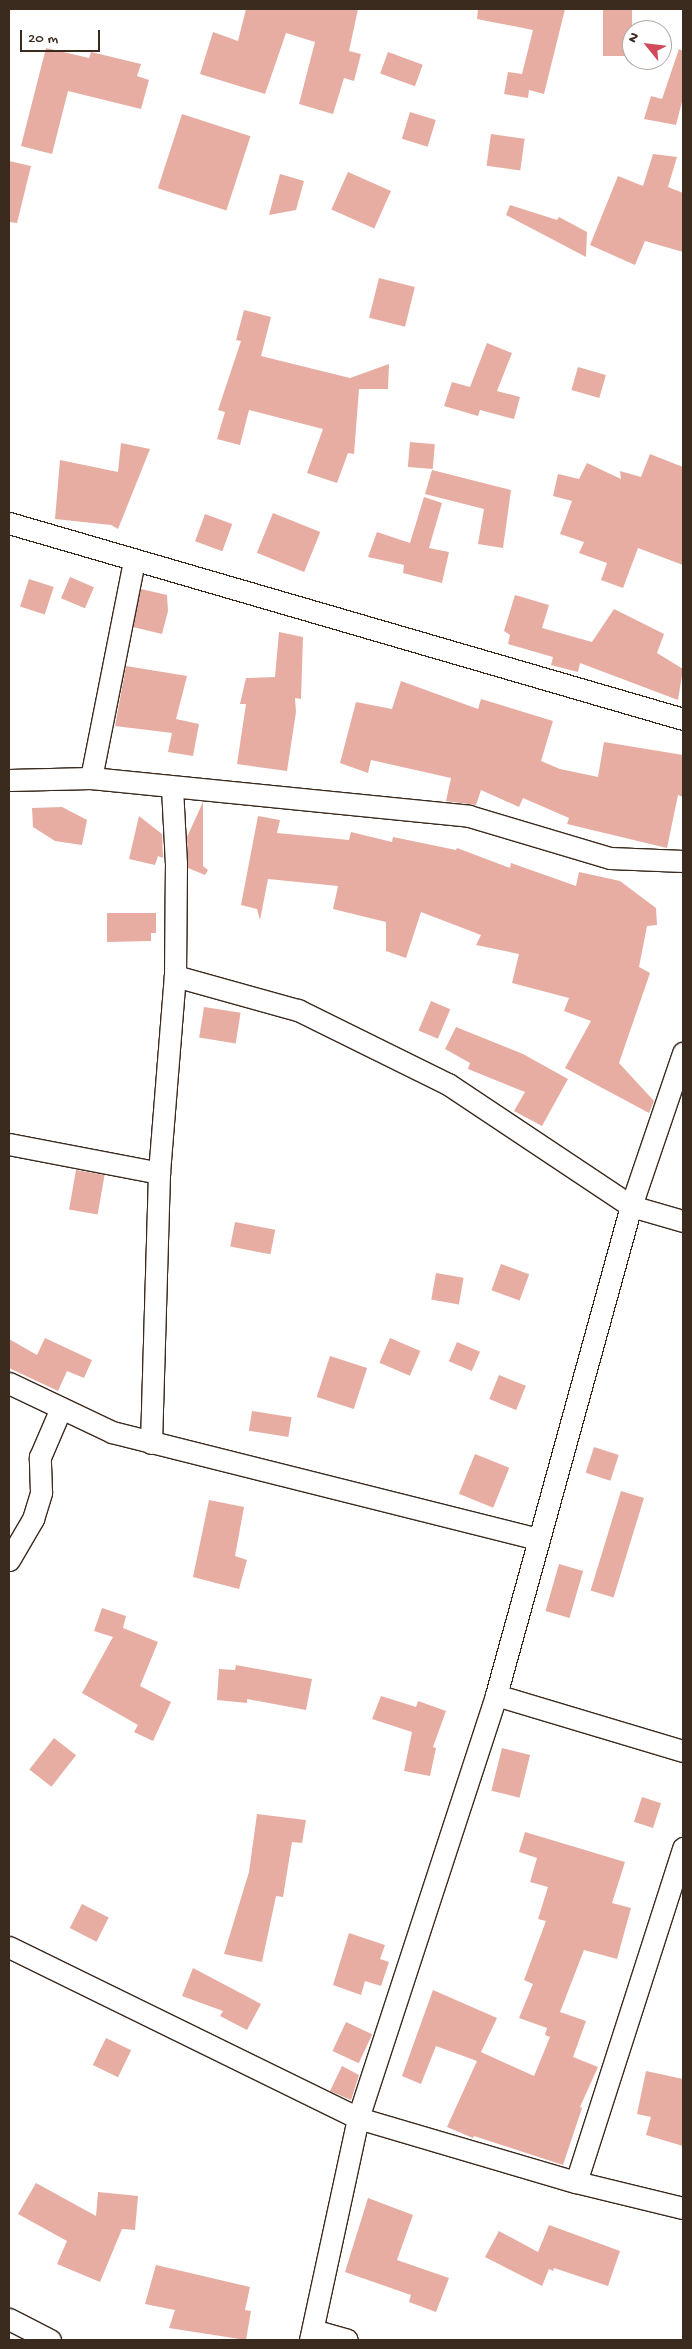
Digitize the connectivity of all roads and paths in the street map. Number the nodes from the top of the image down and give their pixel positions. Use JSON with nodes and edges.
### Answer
{"nodes":[{"id":1,"x":9,"y":523,"type":"edge"},
{"id":2,"x":134,"y":560,"type":"junction"},
{"id":3,"x":683,"y":719,"type":"edge"},
{"id":4,"x":91,"y":778,"type":"junction"},
{"id":5,"x":9,"y":780,"type":"edge"},
{"id":6,"x":172,"y":788,"type":"junction"},
{"id":7,"x":683,"y":862,"type":"edge"},
{"id":8,"x":175,"y":976,"type":"junction"},
{"id":9,"x":683,"y":1053,"type":"edge"},
{"id":10,"x":9,"y":1144,"type":"edge"},
{"id":11,"x":159,"y":1173,"type":"junction"},
{"id":12,"x":631,"y":1206,"type":"junction"},
{"id":13,"x":683,"y":1221,"type":"edge"},
{"id":14,"x":9,"y":1383,"type":"edge"},
{"id":15,"x":61,"y":1408,"type":"junction"},
{"id":16,"x":151,"y":1442,"type":"junction"},
{"id":17,"x":539,"y":1539,"type":"junction"},
{"id":18,"x":9,"y":1560,"type":"edge"},
{"id":19,"x":496,"y":1695,"type":"junction"},
{"id":20,"x":683,"y":1751,"type":"edge"},
{"id":21,"x":683,"y":1848,"type":"edge"},
{"id":22,"x":9,"y":1947,"type":"edge"},
{"id":23,"x":358,"y":2118,"type":"junction"},
{"id":24,"x":576,"y":2182,"type":"junction"},
{"id":25,"x":683,"y":2208,"type":"edge"},
{"id":26,"x":9,"y":2318,"type":"edge"},
{"id":27,"x":311,"y":2335,"type":"edge"},
{"id":28,"x":50,"y":2340,"type":"edge"},
{"id":29,"x":347,"y":2340,"type":"edge"}],
"edges":[{"from":1,"to":2,"type":"street"},
{"from":2,"to":3,"type":"street"},
{"from":2,"to":4,"type":"street"},
{"from":4,"to":5,"type":"street"},
{"from":4,"to":6,"type":"street"},
{"from":6,"to":7,"type":"street"},
{"from":6,"to":8,"type":"street"},
{"from":8,"to":11,"type":"street"},
{"from":8,"to":12,"type":"street"},
{"from":9,"to":12,"type":"street"},
{"from":10,"to":11,"type":"street"},
{"from":11,"to":16,"type":"street"},
{"from":12,"to":13,"type":"street"},
{"from":12,"to":17,"type":"street"},
{"from":14,"to":15,"type":"street"},
{"from":15,"to":16,"type":"street"},
{"from":15,"to":18,"type":"street"},
{"from":16,"to":17,"type":"street"},
{"from":17,"to":19,"type":"street"},
{"from":19,"to":20,"type":"street"},
{"from":19,"to":23,"type":"street"},
{"from":21,"to":24,"type":"street"},
{"from":22,"to":23,"type":"street"},
{"from":23,"to":24,"type":"street"},
{"from":23,"to":27,"type":"street"},
{"from":24,"to":25,"type":"street"},
{"from":26,"to":28,"type":"street"},
{"from":27,"to":29,"type":"street"}]}
